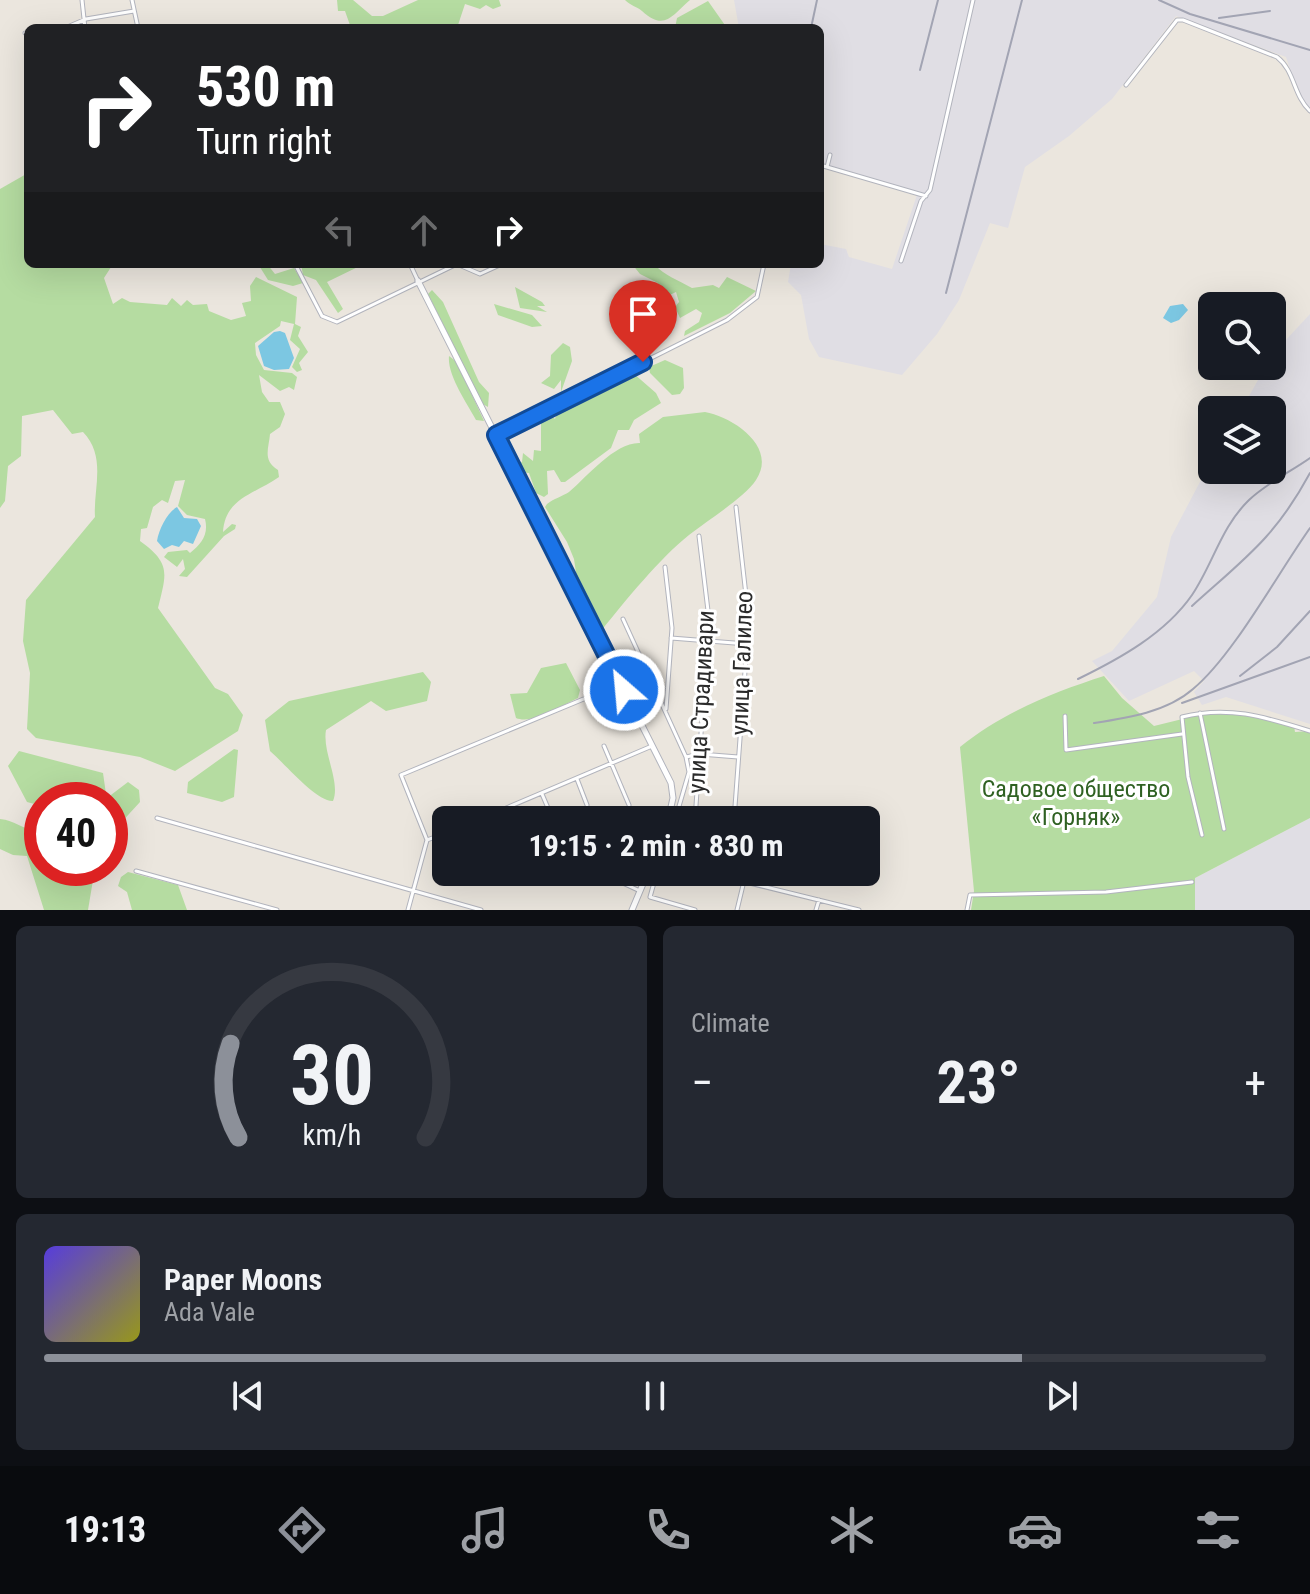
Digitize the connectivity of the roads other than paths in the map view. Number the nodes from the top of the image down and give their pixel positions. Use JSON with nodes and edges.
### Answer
{"nodes":[{"id":1,"x":82,"y":0,"type":"edge"},
{"id":2,"x":132,"y":0,"type":"edge"},
{"id":3,"x":973,"y":0,"type":"edge"},
{"id":4,"x":134,"y":11,"type":"junction"},
{"id":5,"x":86,"y":19,"type":"junction"},
{"id":6,"x":74,"y":24,"type":"edge"},
{"id":7,"x":85,"y":24,"type":"edge"},
{"id":8,"x":137,"y":24,"type":"edge"},
{"id":9,"x":1126,"y":85,"type":"dead end"},
{"id":10,"x":1310,"y":111,"type":"edge"},
{"id":11,"x":830,"y":155,"type":"dead end"},
{"id":12,"x":824,"y":166,"type":"edge"},
{"id":13,"x":827,"y":167,"type":"junction"},
{"id":14,"x":926,"y":196,"type":"junction"},
{"id":15,"x":901,"y":261,"type":"dead end"},
{"id":16,"x":297,"y":268,"type":"edge"},
{"id":17,"x":412,"y":268,"type":"edge"},
{"id":18,"x":448,"y":268,"type":"edge"},
{"id":19,"x":466,"y":268,"type":"edge"},
{"id":20,"x":493,"y":268,"type":"edge"},
{"id":21,"x":763,"y":268,"type":"edge"},
{"id":22,"x":418,"y":281,"type":"junction"},
{"id":23,"x":496,"y":435,"type":"junction"},
{"id":24,"x":736,"y":507,"type":"dead end"},
{"id":25,"x":699,"y":536,"type":"dead end"},
{"id":26,"x":665,"y":567,"type":"dead end"},
{"id":27,"x":623,"y":619,"type":"dead end"},
{"id":28,"x":671,"y":638,"type":"junction"},
{"id":29,"x":709,"y":640,"type":"junction"},
{"id":30,"x":747,"y":644,"type":"junction"},
{"id":31,"x":624,"y":690,"type":"junction"},
{"id":32,"x":666,"y":712,"type":"junction"},
{"id":33,"x":1200,"y":713,"type":"junction"},
{"id":34,"x":1065,"y":716,"type":"dead end"},
{"id":35,"x":1310,"y":731,"type":"edge"},
{"id":36,"x":1182,"y":734,"type":"junction"},
{"id":37,"x":604,"y":746,"type":"dead end"},
{"id":38,"x":652,"y":746,"type":"junction"},
{"id":39,"x":700,"y":754,"type":"junction"},
{"id":40,"x":686,"y":757,"type":"junction"},
{"id":41,"x":739,"y":757,"type":"junction"},
{"id":42,"x":610,"y":763,"type":"junction"},
{"id":43,"x":576,"y":778,"type":"junction"},
{"id":44,"x":673,"y":788,"type":"junction"},
{"id":45,"x":686,"y":789,"type":"junction"},
{"id":46,"x":541,"y":793,"type":"junction"},
{"id":47,"x":587,"y":805,"type":"dead end"},
{"id":48,"x":629,"y":805,"type":"dead end"},
{"id":49,"x":511,"y":806,"type":"edge"},
{"id":50,"x":547,"y":806,"type":"edge"},
{"id":51,"x":670,"y":806,"type":"edge"},
{"id":52,"x":680,"y":806,"type":"edge"},
{"id":53,"x":696,"y":806,"type":"edge"},
{"id":54,"x":735,"y":806,"type":"edge"},
{"id":55,"x":157,"y":818,"type":"dead end"},
{"id":56,"x":1224,"y":829,"type":"dead end"},
{"id":57,"x":1202,"y":835,"type":"dead end"},
{"id":58,"x":432,"y":838,"type":"edge"},
{"id":59,"x":427,"y":840,"type":"junction"},
{"id":60,"x":136,"y":871,"type":"dead end"},
{"id":61,"x":1192,"y":882,"type":"dead end"},
{"id":62,"x":629,"y":886,"type":"edge"},
{"id":63,"x":642,"y":886,"type":"edge"},
{"id":64,"x":652,"y":886,"type":"edge"},
{"id":65,"x":743,"y":886,"type":"edge"},
{"id":66,"x":764,"y":886,"type":"edge"},
{"id":67,"x":413,"y":890,"type":"junction"},
{"id":68,"x":640,"y":891,"type":"junction"},
{"id":69,"x":819,"y":900,"type":"junction"},
{"id":70,"x":277,"y":910,"type":"edge"},
{"id":71,"x":408,"y":910,"type":"edge"},
{"id":72,"x":481,"y":910,"type":"edge"},
{"id":73,"x":632,"y":910,"type":"edge"},
{"id":74,"x":695,"y":910,"type":"edge"},
{"id":75,"x":737,"y":910,"type":"edge"},
{"id":76,"x":816,"y":910,"type":"edge"},
{"id":77,"x":859,"y":910,"type":"edge"},
{"id":78,"x":967,"y":910,"type":"edge"}],
"edges":[{"from":1,"to":5,"type":"street"},
{"from":2,"to":4,"type":"street"},
{"from":3,"to":14,"type":"street"},
{"from":4,"to":5,"type":"street"},
{"from":4,"to":8,"type":"street"},
{"from":5,"to":6,"type":"street"},
{"from":5,"to":7,"type":"street"},
{"from":9,"to":10,"type":"street"},
{"from":11,"to":13,"type":"street"},
{"from":12,"to":13,"type":"street"},
{"from":13,"to":14,"type":"street"},
{"from":14,"to":15,"type":"street"},
{"from":16,"to":22,"type":"street"},
{"from":17,"to":22,"type":"street"},
{"from":18,"to":22,"type":"street"},
{"from":19,"to":20,"type":"street"},
{"from":21,"to":23,"type":"street"},
{"from":22,"to":23,"type":"street"},
{"from":23,"to":31,"type":"street"},
{"from":24,"to":30,"type":"street","name":"улица Галилео"},
{"from":25,"to":29,"type":"street","name":"улица Страдивари"},
{"from":26,"to":28,"type":"street"},
{"from":27,"to":32,"type":"street"},
{"from":28,"to":29,"type":"street"},
{"from":28,"to":32,"type":"street"},
{"from":29,"to":30,"type":"street"},
{"from":29,"to":39,"type":"street","name":"улица Страдивари"},
{"from":30,"to":41,"type":"street","name":"улица Галилео"},
{"from":31,"to":38,"type":"street"},
{"from":31,"to":59,"type":"street"},
{"from":32,"to":40,"type":"street"},
{"from":33,"to":35,"type":"street"},
{"from":33,"to":36,"type":"street"},
{"from":33,"to":56,"type":"street"},
{"from":34,"to":36,"type":"street"},
{"from":36,"to":57,"type":"street"},
{"from":37,"to":42,"type":"street"},
{"from":38,"to":42,"type":"street"},
{"from":38,"to":44,"type":"street"},
{"from":39,"to":40,"type":"street"},
{"from":39,"to":41,"type":"street"},
{"from":39,"to":53,"type":"street","name":"улица Страдивари"},
{"from":40,"to":45,"type":"street"},
{"from":41,"to":54,"type":"street","name":"улица Галилео"},
{"from":42,"to":43,"type":"street"},
{"from":42,"to":48,"type":"street"},
{"from":43,"to":46,"type":"street"},
{"from":43,"to":47,"type":"street"},
{"from":44,"to":45,"type":"street"},
{"from":44,"to":51,"type":"street"},
{"from":45,"to":52,"type":"street"},
{"from":46,"to":49,"type":"street"},
{"from":46,"to":50,"type":"street"},
{"from":55,"to":67,"type":"street"},
{"from":58,"to":59,"type":"street"},
{"from":59,"to":67,"type":"street"},
{"from":60,"to":70,"type":"street"},
{"from":61,"to":78,"type":"street"},
{"from":62,"to":68,"type":"street"},
{"from":63,"to":68,"type":"street"},
{"from":64,"to":74,"type":"street"},
{"from":65,"to":75,"type":"street"},
{"from":66,"to":69,"type":"street"},
{"from":67,"to":71,"type":"street"},
{"from":67,"to":72,"type":"street"},
{"from":68,"to":73,"type":"street"},
{"from":69,"to":76,"type":"street"},
{"from":69,"to":77,"type":"street"}]}
